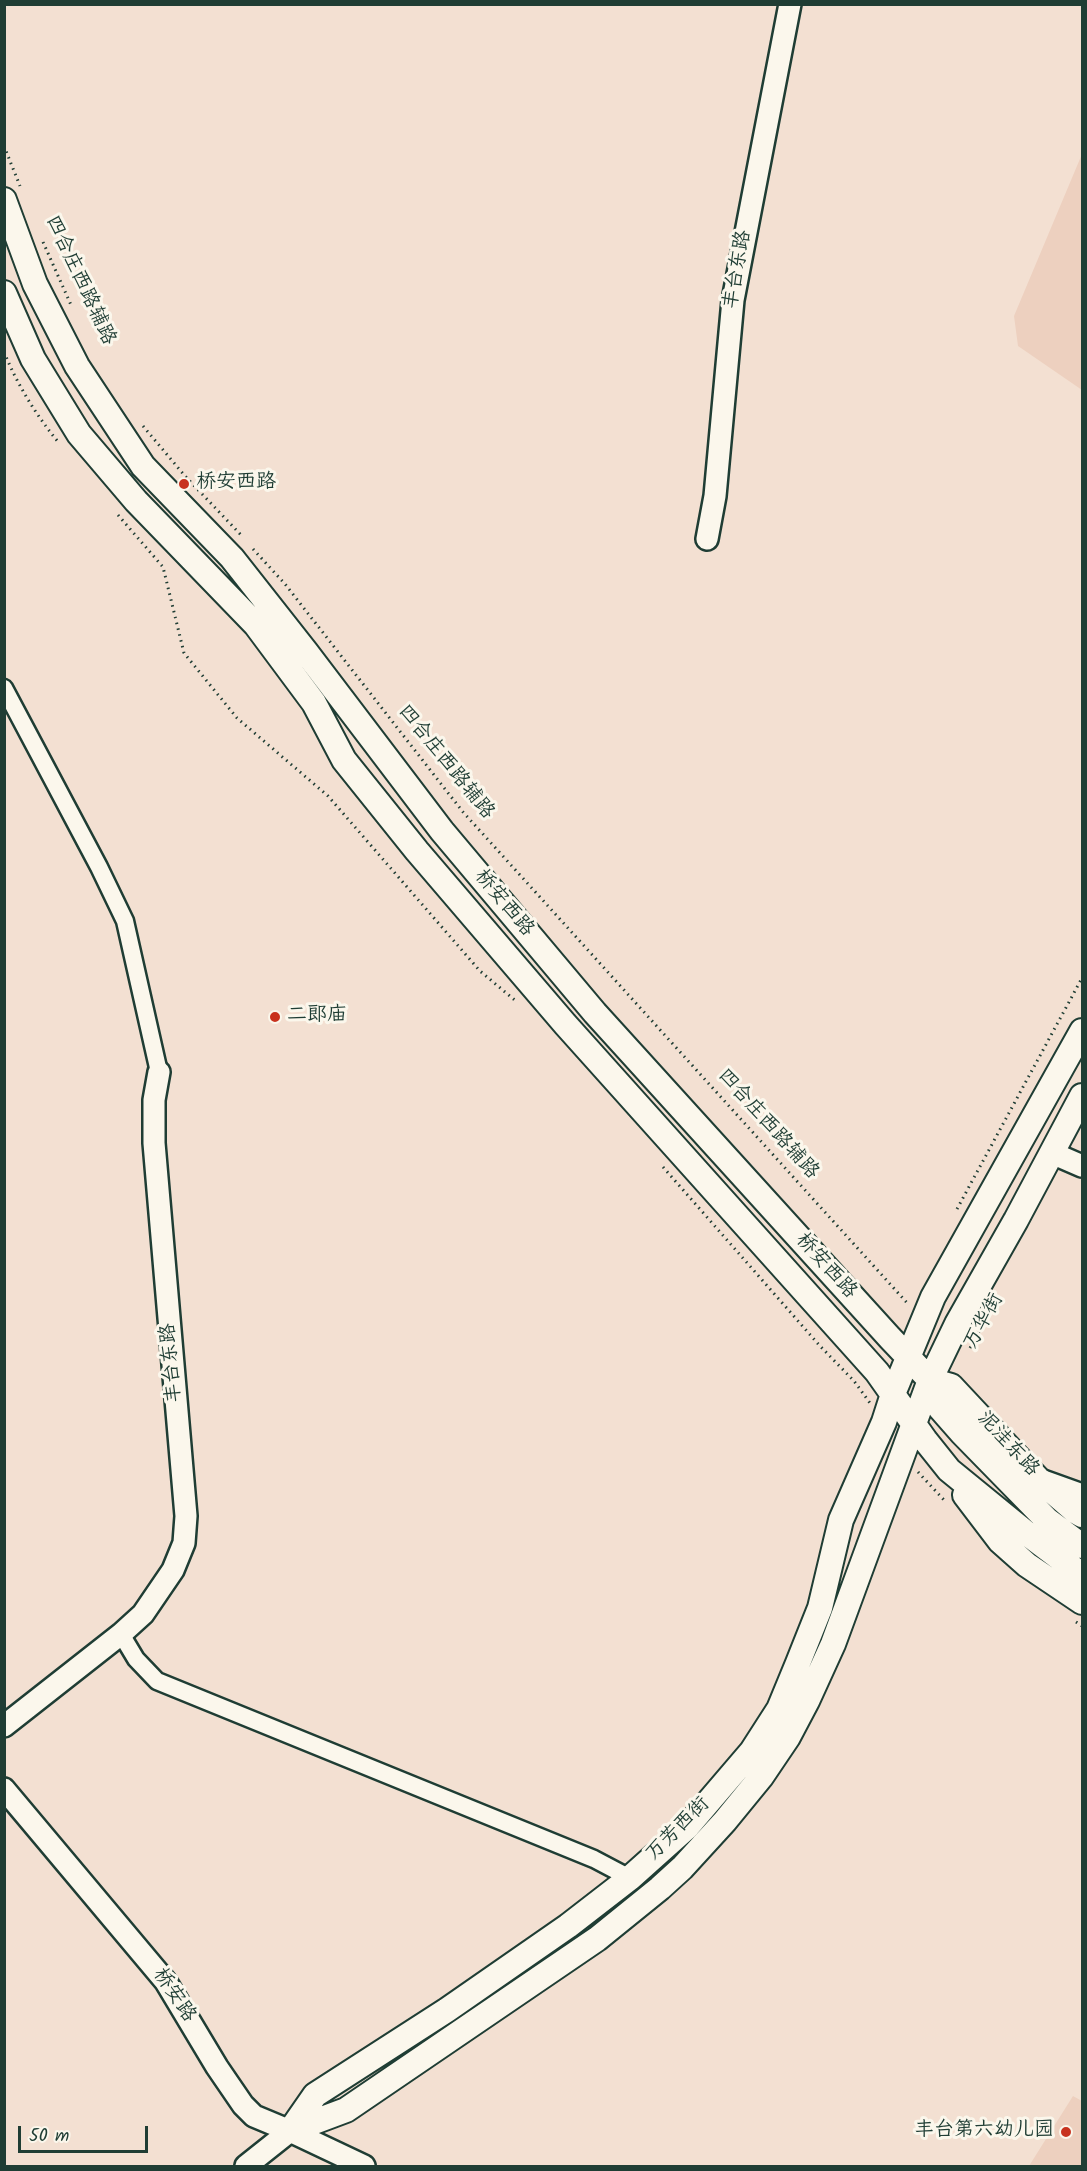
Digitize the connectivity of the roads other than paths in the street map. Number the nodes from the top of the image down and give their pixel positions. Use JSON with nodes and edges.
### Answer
{"nodes":[{"id":1,"x":789,"y":4,"type":"edge"},
{"id":2,"x":12,"y":193,"type":"edge"},
{"id":3,"x":4,"y":292,"type":"edge"},
{"id":4,"x":707,"y":539,"type":"dead end"},
{"id":5,"x":4,"y":688,"type":"edge"},
{"id":6,"x":1083,"y":1031,"type":"edge"},
{"id":7,"x":159,"y":1072,"type":"joint"},
{"id":8,"x":1083,"y":1096,"type":"edge"},
{"id":9,"x":1052,"y":1153,"type":"junction"},
{"id":10,"x":1083,"y":1166,"type":"edge"},
{"id":11,"x":908,"y":1357,"type":"junction"},
{"id":12,"x":930,"y":1380,"type":"junction"},
{"id":13,"x":893,"y":1394,"type":"junction"},
{"id":14,"x":914,"y":1425,"type":"junction"},
{"id":15,"x":949,"y":1470,"type":"junction"},
{"id":16,"x":1038,"y":1479,"type":"junction"},
{"id":17,"x":1083,"y":1495,"type":"edge"},
{"id":18,"x":1083,"y":1515,"type":"edge"},
{"id":19,"x":1083,"y":1546,"type":"edge"},
{"id":20,"x":1083,"y":1575,"type":"edge"},
{"id":21,"x":1083,"y":1602,"type":"edge"},
{"id":22,"x":121,"y":1634,"type":"junction"},
{"id":23,"x":4,"y":1726,"type":"edge"},
{"id":24,"x":4,"y":1789,"type":"edge"},
{"id":25,"x":630,"y":1878,"type":"junction"},
{"id":26,"x":290,"y":2131,"type":"junction"},
{"id":27,"x":246,"y":2166,"type":"edge"},
{"id":28,"x":364,"y":2166,"type":"edge"}],
"edges":[{"from":1,"to":4,"type":"street","name":"丰台东路"},
{"from":2,"to":11,"type":"main road","name":"桥安西路"},
{"from":3,"to":13,"type":"main road","name":"桥安西路"},
{"from":5,"to":7,"type":"street"},
{"from":6,"to":11,"type":"main road"},
{"from":7,"to":22,"type":"street","name":"丰台东路"},
{"from":8,"to":9,"type":"main road","name":"万华街"},
{"from":9,"to":10,"type":"street"},
{"from":9,"to":12,"type":"main road","name":"万华街"},
{"from":11,"to":12,"type":"main road","name":"桥安西路"},
{"from":11,"to":13,"type":"main road"},
{"from":12,"to":14,"type":"main road","name":"万华街"},
{"from":12,"to":16,"type":"main road","name":"泥洼东路"},
{"from":12,"to":19,"type":"main road","name":"桥安西路"},
{"from":13,"to":14,"type":"main road","name":"桥安西路"},
{"from":13,"to":25,"type":"main road","name":"万芳西街"},
{"from":14,"to":15,"type":"main road","name":"桥安西路"},
{"from":14,"to":26,"type":"main road","name":"万芳西街"},
{"from":15,"to":20,"type":"main road","name":"桥安西路"},
{"from":15,"to":21,"type":"main road"},
{"from":16,"to":17,"type":"street"},
{"from":16,"to":18,"type":"main road","name":"泥洼东路"},
{"from":22,"to":23,"type":"street"},
{"from":22,"to":25,"type":"street"},
{"from":24,"to":26,"type":"street","name":"桥安路"},
{"from":25,"to":26,"type":"main road","name":"万芳西街"},
{"from":26,"to":27,"type":"street","name":"万芳西街"},
{"from":26,"to":28,"type":"street","name":"桥安路"}]}
